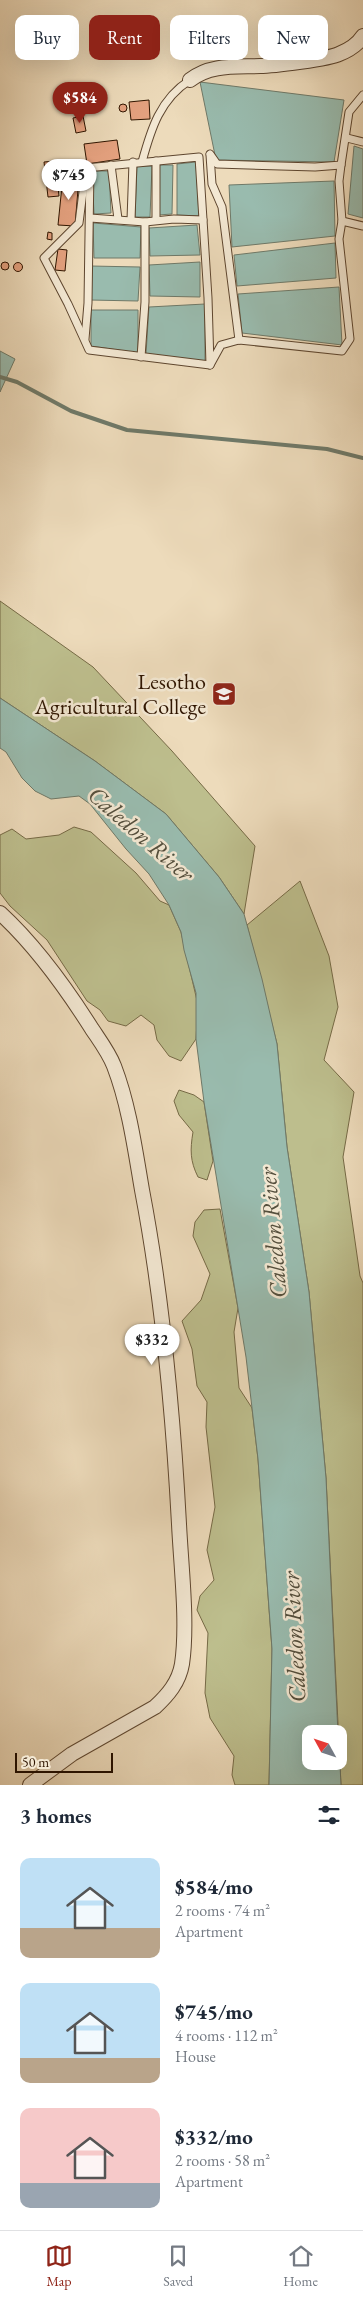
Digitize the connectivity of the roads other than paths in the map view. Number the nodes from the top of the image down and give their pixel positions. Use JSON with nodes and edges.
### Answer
{"nodes":[{"id":1,"x":363,"y":36,"type":"edge"},
{"id":2,"x":190,"y":80,"type":"joint"},
{"id":3,"x":363,"y":95,"type":"edge"},
{"id":4,"x":347,"y":138,"type":"junction"},
{"id":5,"x":363,"y":142,"type":"edge"},
{"id":6,"x":156,"y":161,"type":"junction"},
{"id":7,"x":133,"y":162,"type":"junction"},
{"id":8,"x":142,"y":162,"type":"junction"},
{"id":9,"x":112,"y":165,"type":"junction"},
{"id":10,"x":341,"y":165,"type":"junction"},
{"id":11,"x":90,"y":168,"type":"junction"},
{"id":12,"x":90,"y":218,"type":"junction"},
{"id":13,"x":118,"y":219,"type":"junction"},
{"id":14,"x":131,"y":220,"type":"junction"},
{"id":15,"x":156,"y":220,"type":"junction"},
{"id":16,"x":203,"y":220,"type":"junction"},
{"id":17,"x":342,"y":221,"type":"junction"},
{"id":18,"x":145,"y":222,"type":"junction"},
{"id":19,"x":363,"y":226,"type":"edge"},
{"id":20,"x":239,"y":340,"type":"junction"},
{"id":21,"x":85,"y":342,"type":"junction"},
{"id":22,"x":141,"y":357,"type":"junction"},
{"id":23,"x":210,"y":366,"type":"junction"},
{"id":24,"x":0,"y":913,"type":"edge"},
{"id":25,"x":30,"y":1785,"type":"edge"}],
"edges":[{"from":1,"to":2,"type":"street"},
{"from":2,"to":8,"type":"lane"},
{"from":3,"to":4,"type":"lane"},
{"from":4,"to":5,"type":"lane"},
{"from":4,"to":10,"type":"lane"},
{"from":6,"to":8,"type":"lane"},
{"from":6,"to":15,"type":"lane"},
{"from":6,"to":16,"type":"lane"},
{"from":7,"to":8,"type":"lane"},
{"from":7,"to":9,"type":"lane"},
{"from":7,"to":14,"type":"lane"},
{"from":9,"to":11,"type":"lane"},
{"from":9,"to":13,"type":"lane"},
{"from":10,"to":17,"type":"lane"},
{"from":10,"to":20,"type":"lane"},
{"from":11,"to":12,"type":"lane"},
{"from":11,"to":21,"type":"lane"},
{"from":12,"to":13,"type":"lane"},
{"from":12,"to":21,"type":"lane"},
{"from":13,"to":14,"type":"lane"},
{"from":14,"to":18,"type":"lane"},
{"from":15,"to":16,"type":"lane"},
{"from":15,"to":18,"type":"lane"},
{"from":16,"to":23,"type":"lane"},
{"from":17,"to":19,"type":"lane"},
{"from":17,"to":20,"type":"lane"},
{"from":18,"to":22,"type":"lane"},
{"from":20,"to":23,"type":"lane"},
{"from":21,"to":22,"type":"lane"},
{"from":22,"to":23,"type":"lane"},
{"from":24,"to":25,"type":"street"}]}
